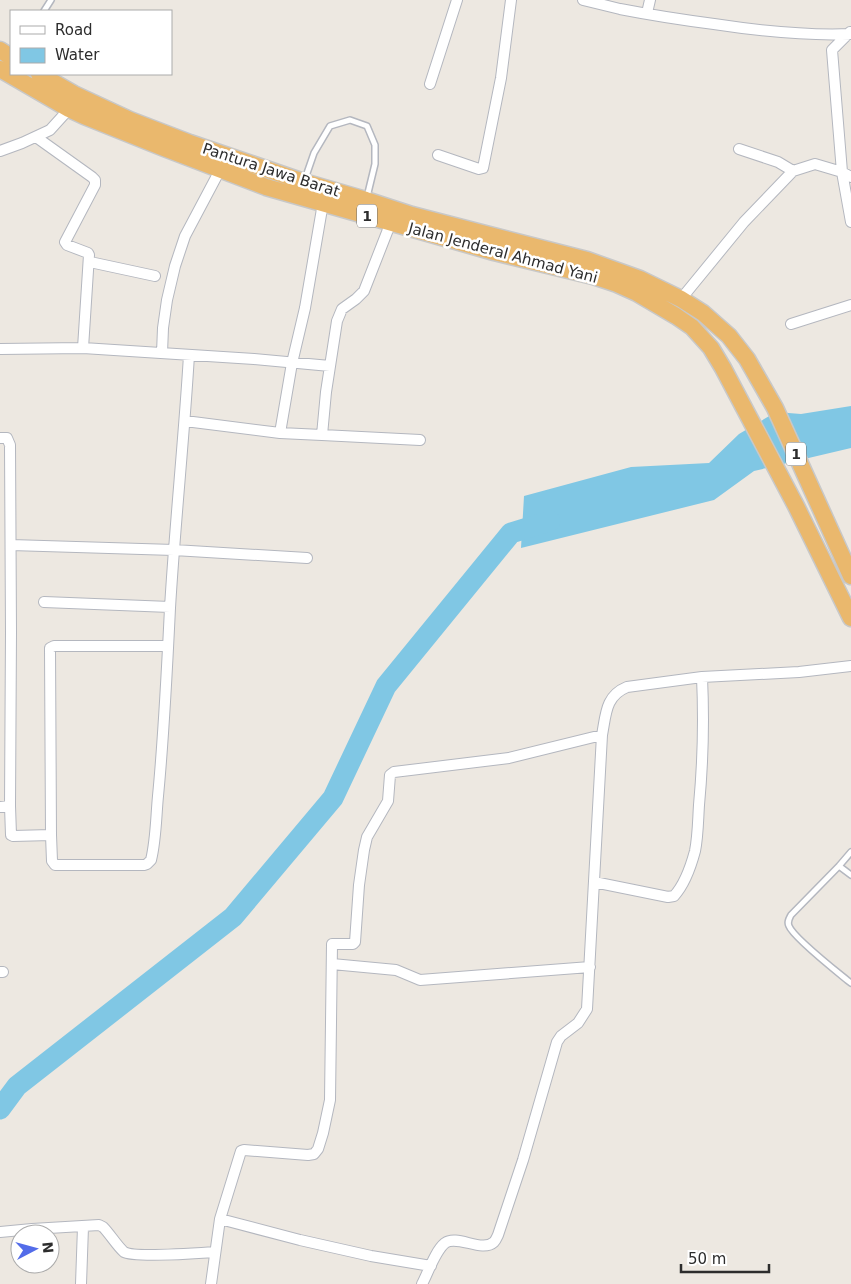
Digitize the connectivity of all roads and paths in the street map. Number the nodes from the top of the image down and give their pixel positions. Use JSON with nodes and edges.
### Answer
{"nodes":[{"id":1,"x":457,"y":0,"type":"edge"},
{"id":2,"x":510,"y":0,"type":"edge"},
{"id":3,"x":583,"y":0,"type":"edge"},
{"id":4,"x":650,"y":0,"type":"edge"},
{"id":5,"x":647,"y":13,"type":"junction"},
{"id":6,"x":850,"y":33,"type":"edge"},
{"id":7,"x":0,"y":50,"type":"edge"},
{"id":8,"x":7,"y":66,"type":"edge"},
{"id":9,"x":24,"y":75,"type":"edge"},
{"id":10,"x":40,"y":75,"type":"edge"},
{"id":11,"x":430,"y":84,"type":"dead end"},
{"id":12,"x":73,"y":102,"type":"junction"},
{"id":13,"x":36,"y":138,"type":"junction"},
{"id":14,"x":739,"y":149,"type":"dead end"},
{"id":15,"x":0,"y":151,"type":"edge"},
{"id":16,"x":438,"y":155,"type":"dead end"},
{"id":17,"x":220,"y":170,"type":"junction"},
{"id":18,"x":793,"y":171,"type":"junction"},
{"id":19,"x":842,"y":172,"type":"junction"},
{"id":20,"x":851,"y":177,"type":"edge"},
{"id":21,"x":302,"y":189,"type":"junction"},
{"id":22,"x":323,"y":204,"type":"junction"},
{"id":23,"x":364,"y":207,"type":"junction"},
{"id":24,"x":391,"y":222,"type":"junction"},
{"id":25,"x":851,"y":222,"type":"edge"},
{"id":26,"x":90,"y":262,"type":"junction"},
{"id":27,"x":155,"y":276,"type":"dead end"},
{"id":28,"x":681,"y":299,"type":"junction"},
{"id":29,"x":851,"y":305,"type":"edge"},
{"id":30,"x":791,"y":324,"type":"dead end"},
{"id":31,"x":83,"y":348,"type":"junction"},
{"id":32,"x":0,"y":349,"type":"edge"},
{"id":33,"x":162,"y":353,"type":"junction"},
{"id":34,"x":188,"y":355,"type":"junction"},
{"id":35,"x":292,"y":362,"type":"junction"},
{"id":36,"x":330,"y":366,"type":"junction"},
{"id":37,"x":185,"y":421,"type":"junction"},
{"id":38,"x":280,"y":433,"type":"junction"},
{"id":39,"x":322,"y":435,"type":"junction"},
{"id":40,"x":4,"y":439,"type":"edge"},
{"id":41,"x":420,"y":440,"type":"dead end"},
{"id":42,"x":10,"y":545,"type":"junction"},
{"id":43,"x":174,"y":550,"type":"junction"},
{"id":44,"x":307,"y":558,"type":"dead end"},
{"id":45,"x":851,"y":576,"type":"edge"},
{"id":46,"x":44,"y":602,"type":"dead end"},
{"id":47,"x":849,"y":606,"type":"edge"},
{"id":48,"x":170,"y":607,"type":"junction"},
{"id":49,"x":0,"y":632,"type":"edge"},
{"id":50,"x":11,"y":632,"type":"junction"},
{"id":51,"x":168,"y":646,"type":"junction"},
{"id":52,"x":851,"y":666,"type":"edge"},
{"id":53,"x":702,"y":678,"type":"junction"},
{"id":54,"x":602,"y":735,"type":"junction"},
{"id":55,"x":5,"y":806,"type":"edge"},
{"id":56,"x":51,"y":835,"type":"junction"},
{"id":57,"x":851,"y":852,"type":"edge"},
{"id":58,"x":839,"y":866,"type":"junction"},
{"id":59,"x":851,"y":875,"type":"edge"},
{"id":60,"x":594,"y":882,"type":"junction"},
{"id":61,"x":332,"y":964,"type":"junction"},
{"id":62,"x":590,"y":967,"type":"junction"},
{"id":63,"x":851,"y":982,"type":"edge"},
{"id":64,"x":220,"y":1220,"type":"junction"},
{"id":65,"x":82,"y":1226,"type":"junction"},
{"id":66,"x":0,"y":1232,"type":"edge"},
{"id":67,"x":215,"y":1252,"type":"junction"},
{"id":68,"x":430,"y":1266,"type":"junction"},
{"id":69,"x":81,"y":1284,"type":"edge"},
{"id":70,"x":211,"y":1284,"type":"edge"},
{"id":71,"x":422,"y":1284,"type":"edge"}],
"edges":[{"from":1,"to":11,"type":"street"},
{"from":2,"to":16,"type":"street"},
{"from":3,"to":5,"type":"street"},
{"from":4,"to":5,"type":"street"},
{"from":5,"to":6,"type":"street"},
{"from":6,"to":19,"type":"street"},
{"from":7,"to":8,"type":"highway","number":"1"},
{"from":9,"to":12,"type":"highway","name":"Jalan Jenderal Ahmad Yani","number":"1"},
{"from":10,"to":12,"type":"highway","name":"Pantura Jawa Barat","number":"1"},
{"from":12,"to":13,"type":"street"},
{"from":12,"to":17,"type":"highway","name":"Jalan Jenderal Ahmad Yani","number":"1"},
{"from":12,"to":21,"type":"highway","name":"Pantura Jawa Barat","number":"1"},
{"from":13,"to":15,"type":"street"},
{"from":13,"to":26,"type":"street"},
{"from":14,"to":18,"type":"street"},
{"from":17,"to":21,"type":"highway","name":"Jalan Jenderal Ahmad Yani","number":"1"},
{"from":17,"to":33,"type":"street"},
{"from":18,"to":19,"type":"street"},
{"from":18,"to":28,"type":"street"},
{"from":19,"to":20,"type":"street"},
{"from":19,"to":25,"type":"street"},
{"from":21,"to":22,"type":"highway","name":"Jalan Jenderal Ahmad Yani","number":"1"},
{"from":21,"to":23,"type":"highway","name":"Pantura Jawa Barat","number":"1"},
{"from":21,"to":23,"type":"lane"},
{"from":22,"to":23,"type":"highway","name":"Jalan Jenderal Ahmad Yani","number":"1"},
{"from":22,"to":35,"type":"street"},
{"from":23,"to":24,"type":"highway","name":"Jalan Jenderal Ahmad Yani","number":"1"},
{"from":23,"to":28,"type":"highway","name":"Pantura Jawa Barat","number":"1"},
{"from":24,"to":36,"type":"street"},
{"from":24,"to":47,"type":"highway","name":"Jalan Jenderal Ahmad Yani","number":"1"},
{"from":26,"to":27,"type":"street"},
{"from":26,"to":31,"type":"street"},
{"from":28,"to":45,"type":"highway","name":"Pantura Jawa Barat","number":"1"},
{"from":29,"to":30,"type":"street"},
{"from":31,"to":32,"type":"street"},
{"from":31,"to":33,"type":"street"},
{"from":33,"to":34,"type":"street"},
{"from":34,"to":35,"type":"street"},
{"from":34,"to":37,"type":"street"},
{"from":35,"to":36,"type":"street"},
{"from":35,"to":38,"type":"street"},
{"from":36,"to":39,"type":"street"},
{"from":37,"to":38,"type":"street"},
{"from":37,"to":43,"type":"street"},
{"from":38,"to":39,"type":"street"},
{"from":39,"to":41,"type":"street"},
{"from":40,"to":42,"type":"street"},
{"from":42,"to":43,"type":"street"},
{"from":42,"to":50,"type":"street"},
{"from":43,"to":44,"type":"street"},
{"from":43,"to":48,"type":"street"},
{"from":46,"to":48,"type":"street"},
{"from":48,"to":51,"type":"street"},
{"from":49,"to":50,"type":"street"},
{"from":50,"to":55,"type":"street"},
{"from":51,"to":56,"type":"street"},
{"from":51,"to":56,"type":"street"},
{"from":52,"to":53,"type":"street"},
{"from":53,"to":54,"type":"street"},
{"from":53,"to":60,"type":"street"},
{"from":54,"to":60,"type":"street"},
{"from":54,"to":61,"type":"street"},
{"from":55,"to":56,"type":"street"},
{"from":57,"to":58,"type":"lane"},
{"from":58,"to":59,"type":"lane"},
{"from":58,"to":63,"type":"lane"},
{"from":60,"to":62,"type":"street"},
{"from":61,"to":62,"type":"street"},
{"from":61,"to":64,"type":"street"},
{"from":62,"to":68,"type":"street"},
{"from":64,"to":67,"type":"street"},
{"from":64,"to":68,"type":"street"},
{"from":65,"to":66,"type":"street"},
{"from":65,"to":67,"type":"street"},
{"from":65,"to":69,"type":"street"},
{"from":67,"to":70,"type":"street"},
{"from":68,"to":71,"type":"street"}]}
